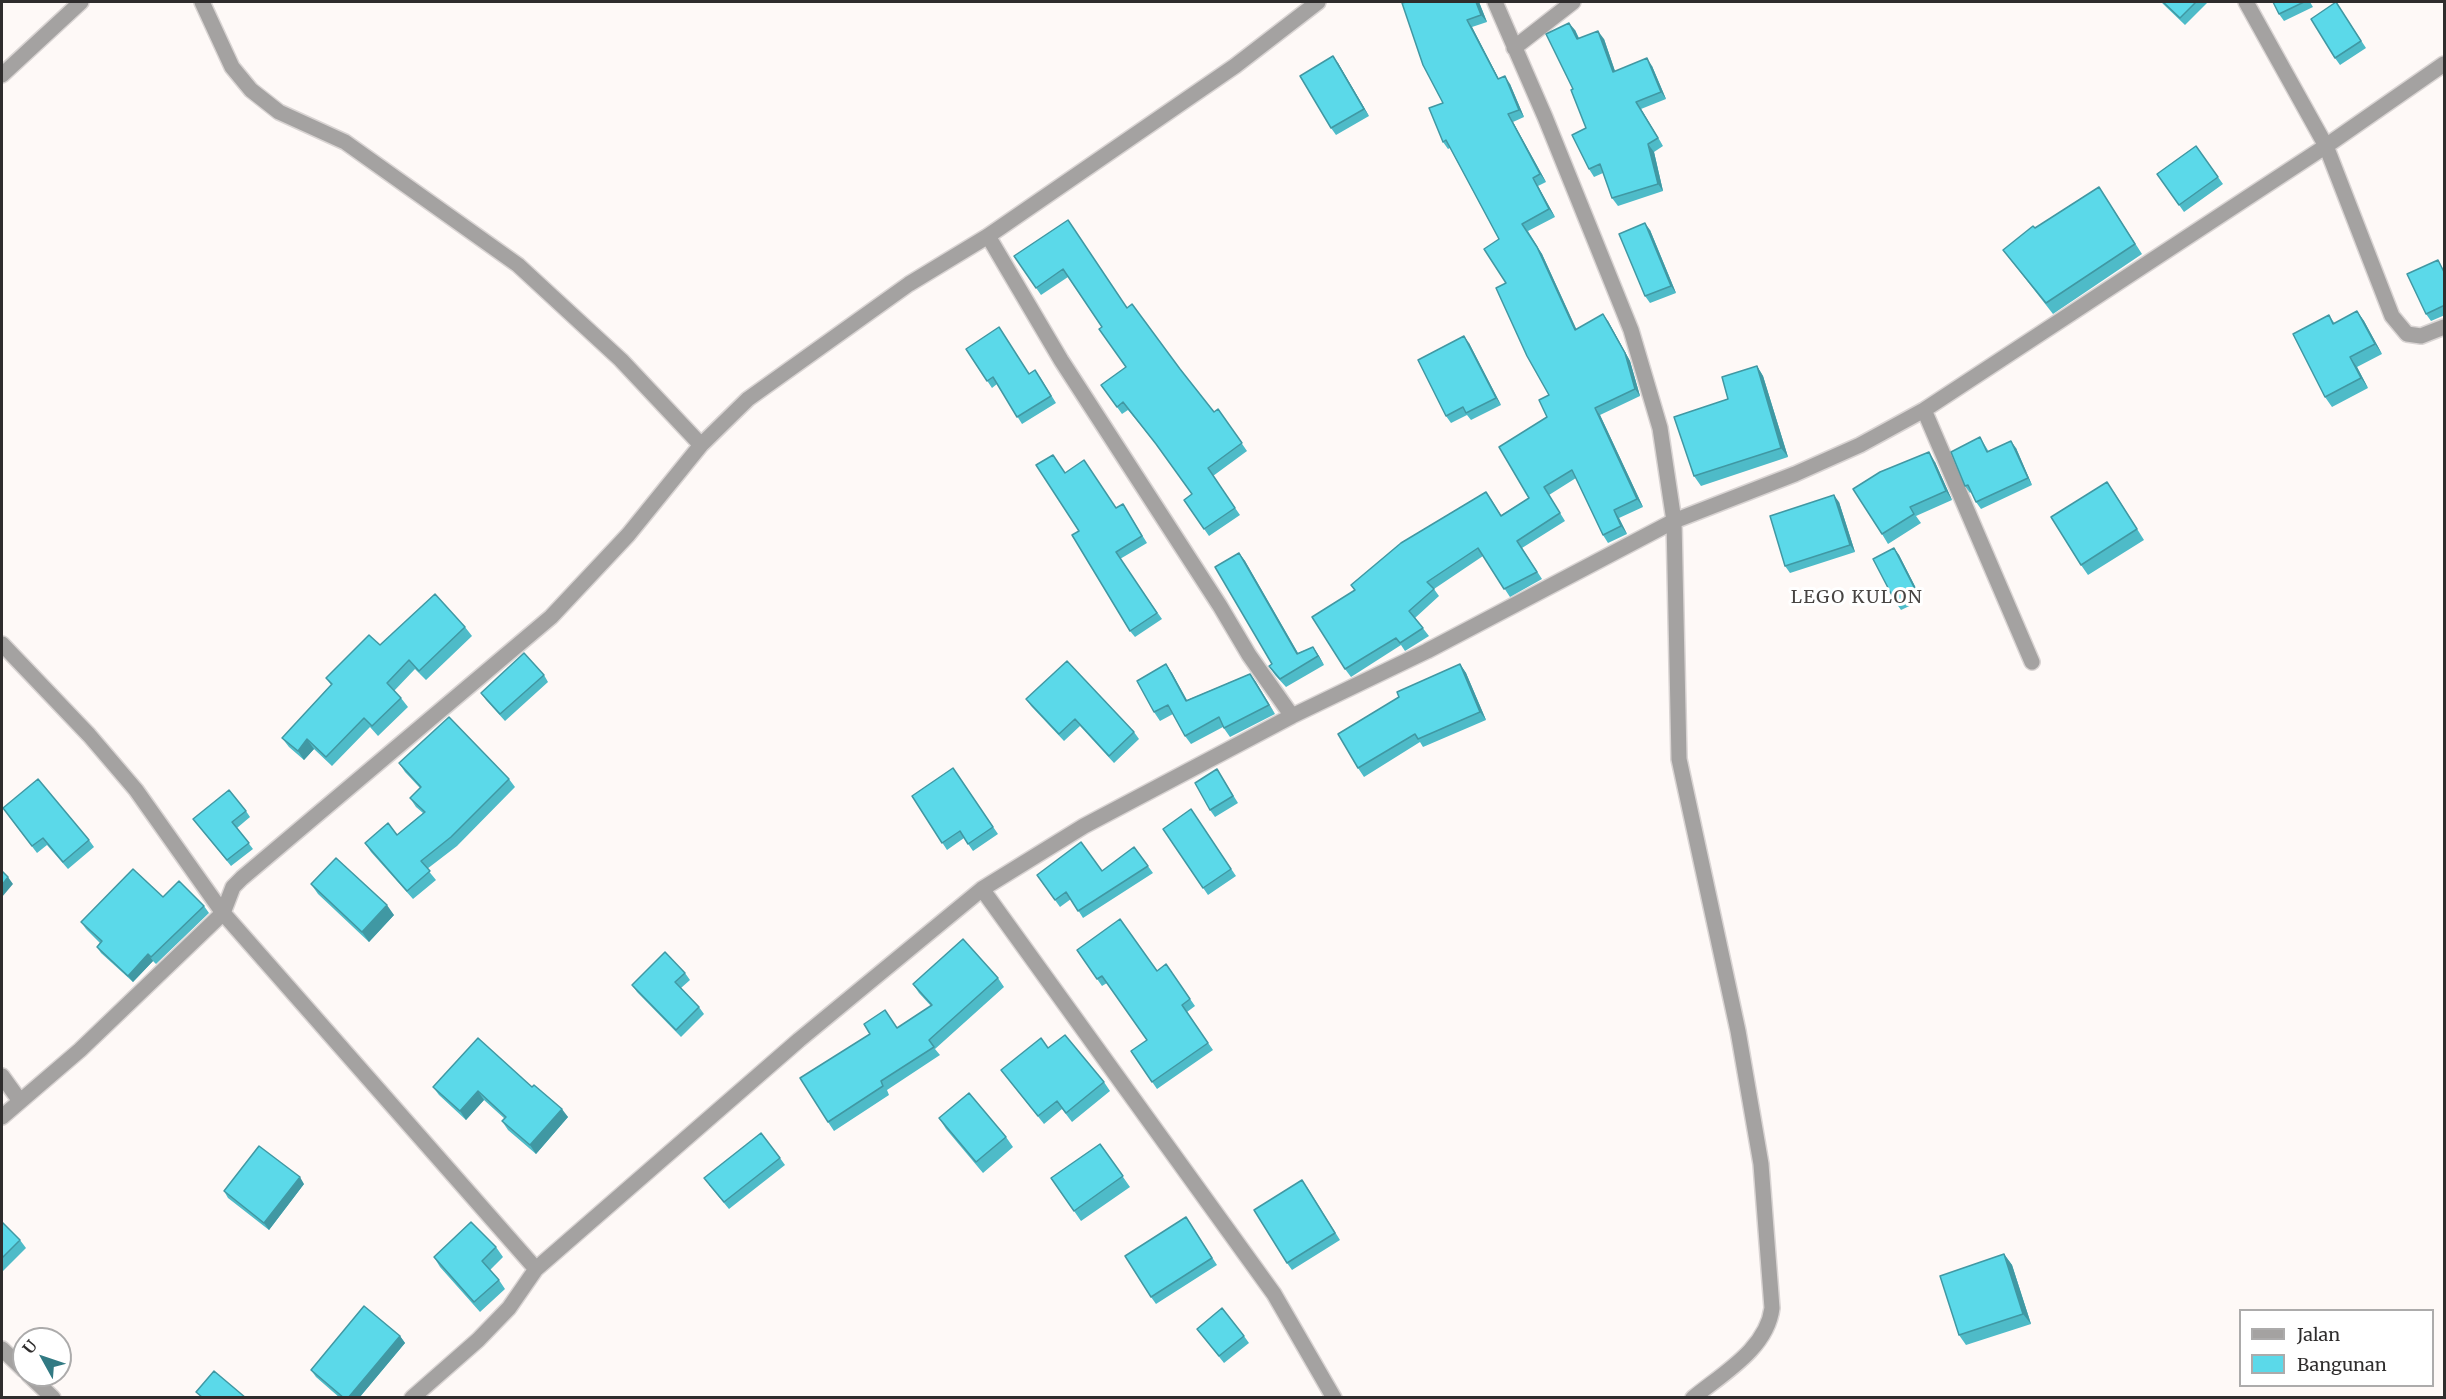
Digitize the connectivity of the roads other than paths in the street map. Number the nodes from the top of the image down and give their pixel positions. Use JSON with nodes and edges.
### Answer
{"nodes":[{"id":1,"x":81,"y":2,"type":"edge"},
{"id":2,"x":202,"y":2,"type":"edge"},
{"id":3,"x":1318,"y":2,"type":"edge"},
{"id":4,"x":1495,"y":2,"type":"edge"},
{"id":5,"x":1573,"y":2,"type":"edge"},
{"id":6,"x":2246,"y":2,"type":"edge"},
{"id":7,"x":1514,"y":48,"type":"junction"},
{"id":8,"x":2445,"y":64,"type":"edge"},
{"id":9,"x":2,"y":75,"type":"edge"},
{"id":10,"x":2326,"y":146,"type":"junction"},
{"id":11,"x":988,"y":236,"type":"junction"},
{"id":12,"x":2445,"y":327,"type":"edge"},
{"id":13,"x":1924,"y":410,"type":"junction"},
{"id":14,"x":701,"y":445,"type":"junction"},
{"id":15,"x":1674,"y":521,"type":"junction"},
{"id":16,"x":2,"y":644,"type":"edge"},
{"id":17,"x":2032,"y":662,"type":"dead end"},
{"id":18,"x":1292,"y":716,"type":"junction"},
{"id":19,"x":982,"y":889,"type":"junction"},
{"id":20,"x":223,"y":913,"type":"junction"},
{"id":21,"x":2,"y":1076,"type":"edge"},
{"id":22,"x":20,"y":1101,"type":"junction"},
{"id":23,"x":2,"y":1117,"type":"edge"},
{"id":24,"x":536,"y":1269,"type":"junction"},
{"id":25,"x":42,"y":1387,"type":"edge"},
{"id":26,"x":53,"y":1398,"type":"edge"},
{"id":27,"x":412,"y":1398,"type":"edge"},
{"id":28,"x":1334,"y":1398,"type":"edge"},
{"id":29,"x":1693,"y":1398,"type":"edge"}],
"edges":[{"from":1,"to":9,"type":"street"},
{"from":2,"to":14,"type":"street"},
{"from":3,"to":11,"type":"street"},
{"from":4,"to":7,"type":"street"},
{"from":5,"to":7,"type":"street"},
{"from":6,"to":10,"type":"street"},
{"from":7,"to":15,"type":"street"},
{"from":8,"to":10,"type":"street"},
{"from":10,"to":12,"type":"street"},
{"from":10,"to":13,"type":"street"},
{"from":11,"to":14,"type":"street"},
{"from":11,"to":18,"type":"street"},
{"from":13,"to":15,"type":"street"},
{"from":13,"to":17,"type":"street"},
{"from":14,"to":20,"type":"street"},
{"from":15,"to":18,"type":"street"},
{"from":15,"to":29,"type":"street"},
{"from":16,"to":20,"type":"street"},
{"from":18,"to":19,"type":"street"},
{"from":19,"to":24,"type":"street"},
{"from":19,"to":28,"type":"street"},
{"from":20,"to":22,"type":"street"},
{"from":20,"to":24,"type":"street"},
{"from":21,"to":22,"type":"street"},
{"from":22,"to":23,"type":"street"},
{"from":24,"to":27,"type":"street"},
{"from":25,"to":26,"type":"street"}]}
